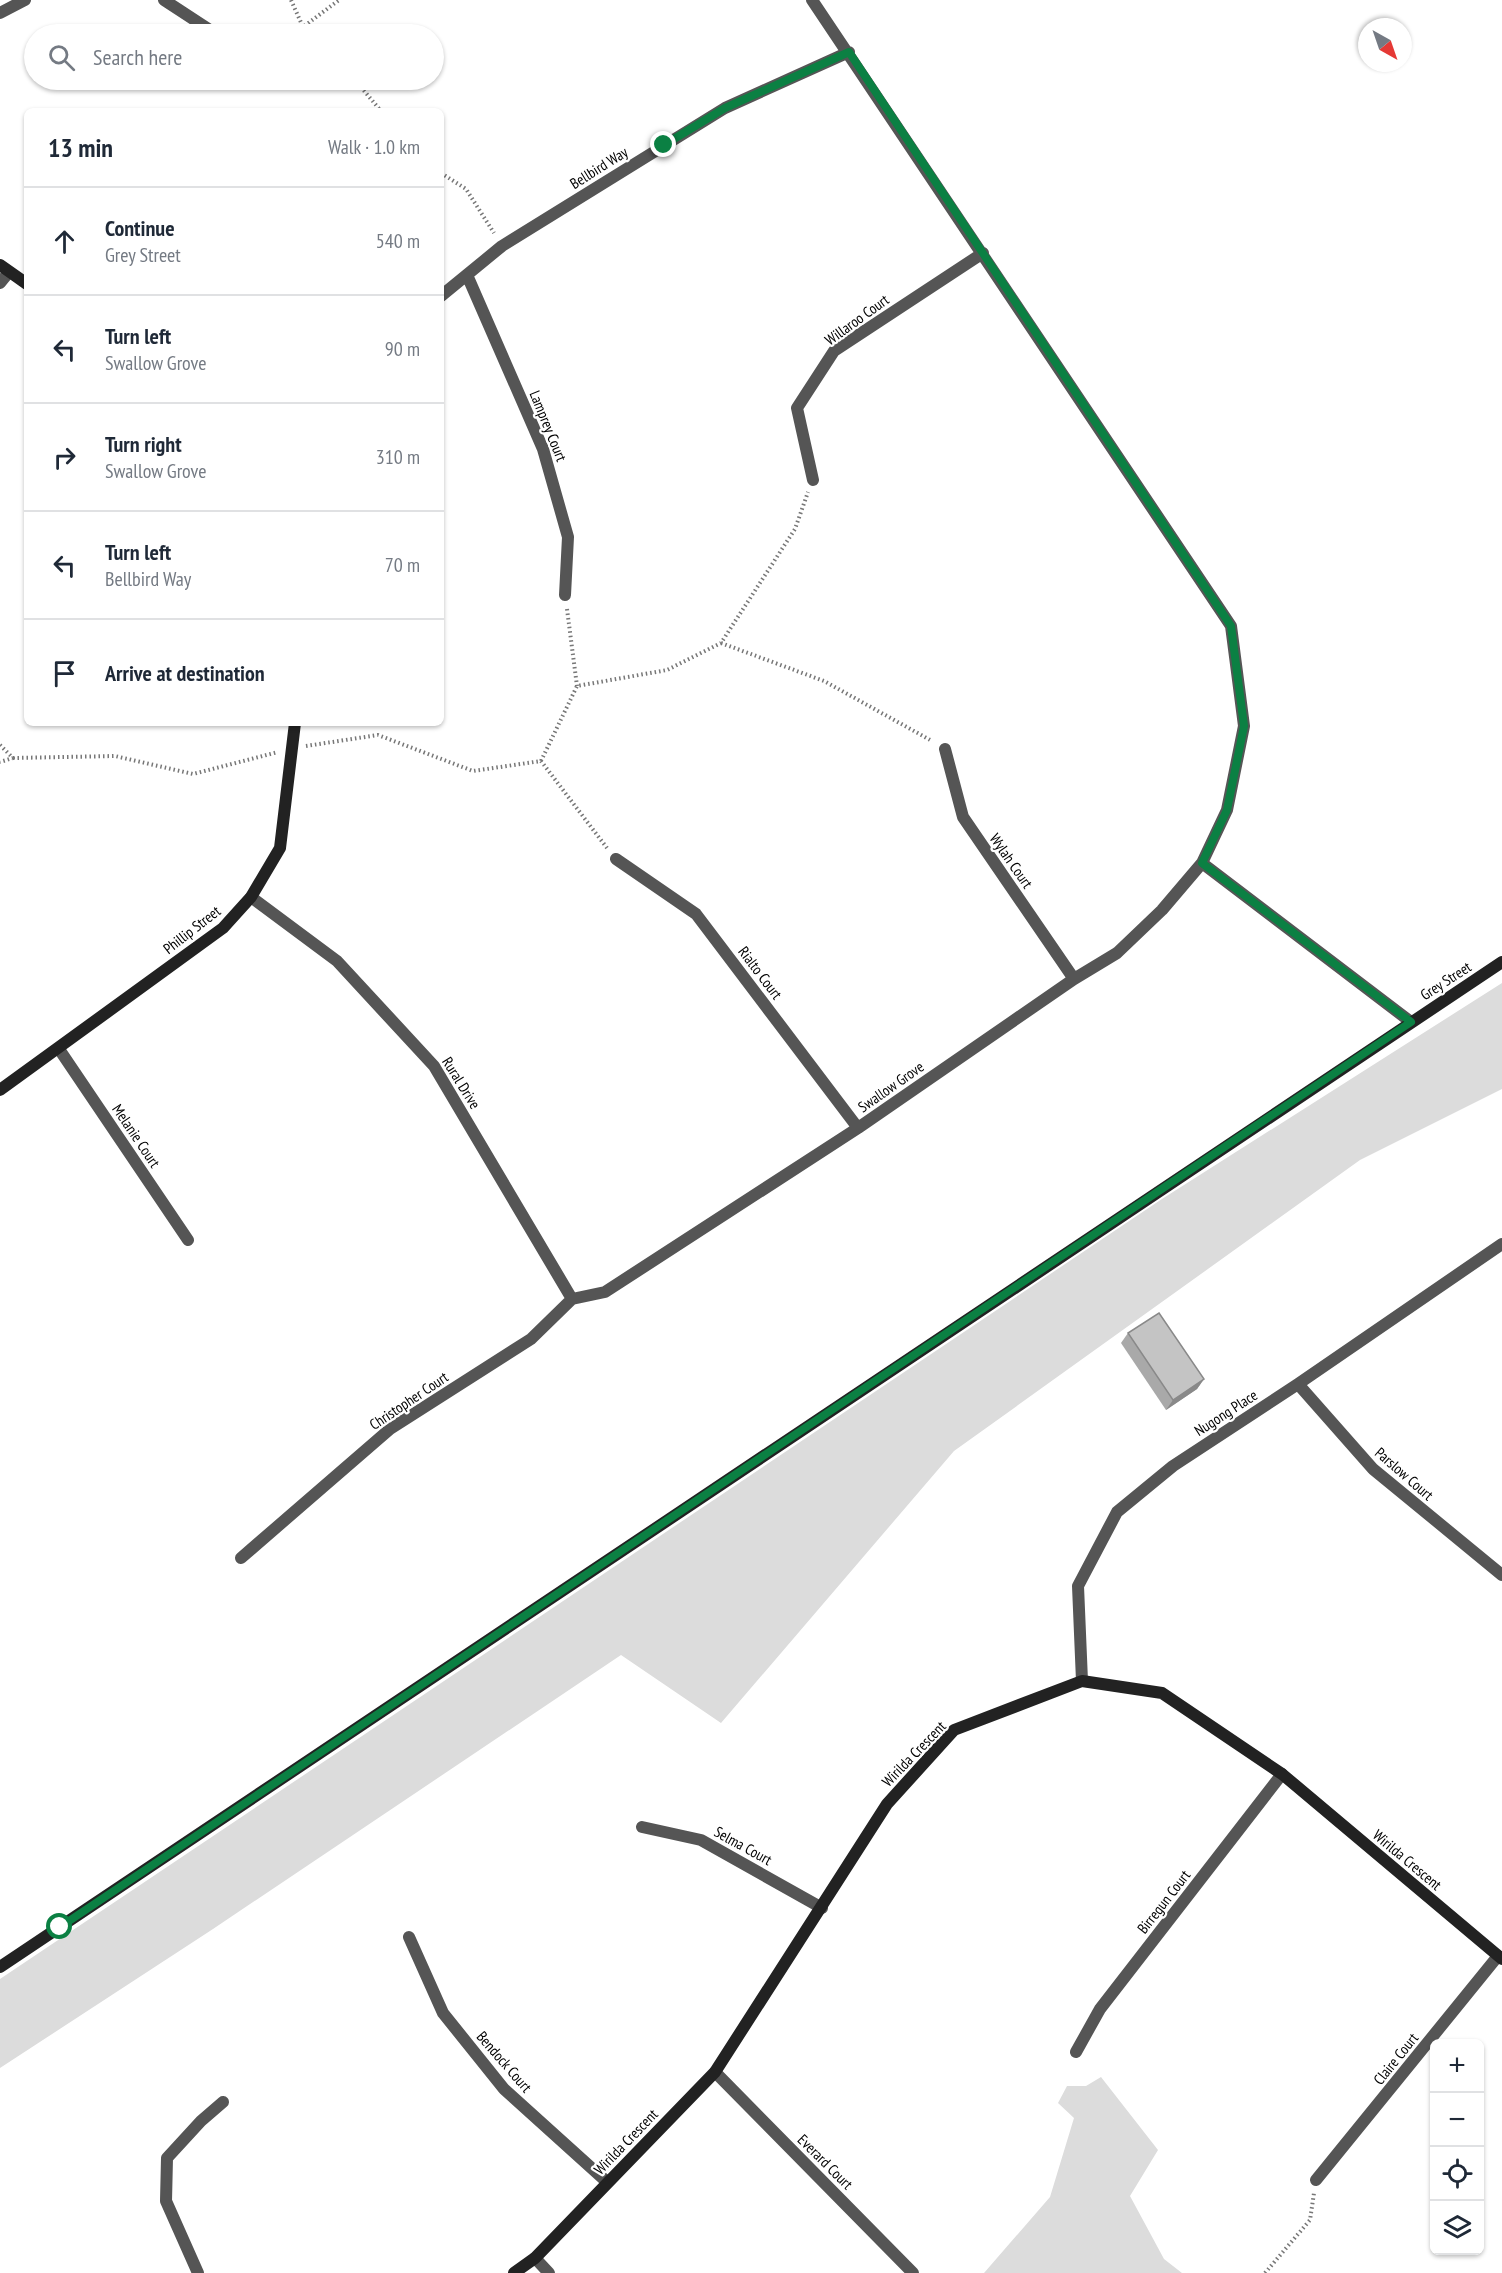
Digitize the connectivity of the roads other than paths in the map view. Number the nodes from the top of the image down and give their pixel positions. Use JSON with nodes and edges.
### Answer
{"nodes":[{"id":1,"x":25,"y":0,"type":"edge"},
{"id":2,"x":164,"y":0,"type":"edge"},
{"id":3,"x":812,"y":0,"type":"edge"},
{"id":4,"x":0,"y":13,"type":"edge"},
{"id":5,"x":201,"y":24,"type":"edge"},
{"id":6,"x":849,"y":52,"type":"junction"},
{"id":7,"x":982,"y":253,"type":"junction"},
{"id":8,"x":5,"y":268,"type":"edge"},
{"id":9,"x":466,"y":275,"type":"junction"},
{"id":10,"x":24,"y":282,"type":"edge"},
{"id":11,"x":0,"y":283,"type":"edge"},
{"id":12,"x":444,"y":293,"type":"edge"},
{"id":13,"x":813,"y":480,"type":"road end"},
{"id":14,"x":565,"y":596,"type":"road end"},
{"id":15,"x":295,"y":726,"type":"edge"},
{"id":16,"x":945,"y":749,"type":"road end"},
{"id":17,"x":616,"y":859,"type":"road end"},
{"id":18,"x":1202,"y":863,"type":"junction"},
{"id":19,"x":251,"y":897,"type":"junction"},
{"id":20,"x":1502,"y":963,"type":"edge"},
{"id":21,"x":1074,"y":979,"type":"junction"},
{"id":22,"x":1411,"y":1022,"type":"junction"},
{"id":23,"x":59,"y":1049,"type":"junction"},
{"id":24,"x":0,"y":1090,"type":"edge"},
{"id":25,"x":858,"y":1128,"type":"junction"},
{"id":26,"x":188,"y":1240,"type":"dead end"},
{"id":27,"x":1502,"y":1244,"type":"edge"},
{"id":28,"x":572,"y":1299,"type":"junction"},
{"id":29,"x":1298,"y":1384,"type":"junction"},
{"id":30,"x":241,"y":1558,"type":"dead end"},
{"id":31,"x":1502,"y":1575,"type":"edge"},
{"id":32,"x":1082,"y":1681,"type":"junction"},
{"id":33,"x":1282,"y":1774,"type":"junction"},
{"id":34,"x":642,"y":1827,"type":"dead end"},
{"id":35,"x":822,"y":1908,"type":"junction"},
{"id":36,"x":409,"y":1937,"type":"dead end"},
{"id":37,"x":1500,"y":1957,"type":"edge"},
{"id":38,"x":0,"y":1967,"type":"edge"},
{"id":39,"x":1076,"y":2052,"type":"dead end"},
{"id":40,"x":715,"y":2072,"type":"junction"},
{"id":41,"x":223,"y":2102,"type":"dead end"},
{"id":42,"x":1316,"y":2180,"type":"road end"},
{"id":43,"x":608,"y":2182,"type":"junction"},
{"id":44,"x":535,"y":2258,"type":"junction"},
{"id":45,"x":198,"y":2273,"type":"edge"},
{"id":46,"x":514,"y":2273,"type":"edge"},
{"id":47,"x":549,"y":2273,"type":"edge"},
{"id":48,"x":913,"y":2273,"type":"edge"}],
"edges":[{"from":1,"to":4,"type":"street"},
{"from":2,"to":5,"type":"street"},
{"from":3,"to":6,"type":"street","name":"Swallow Grove"},
{"from":6,"to":7,"type":"street","name":"Swallow Grove"},
{"from":6,"to":9,"type":"street","name":"Bellbird Way"},
{"from":7,"to":13,"type":"street","name":"Willaroo Court"},
{"from":7,"to":18,"type":"street","name":"Swallow Grove"},
{"from":8,"to":10,"type":"street"},
{"from":8,"to":11,"type":"street"},
{"from":9,"to":12,"type":"street","name":"Bellbird Way"},
{"from":9,"to":14,"type":"street","name":"Lamprey Court"},
{"from":15,"to":19,"type":"street","name":"Phillip Street"},
{"from":16,"to":21,"type":"street","name":"Wylah Court"},
{"from":17,"to":25,"type":"street","name":"Rialto Court"},
{"from":18,"to":21,"type":"street","name":"Swallow Grove"},
{"from":18,"to":22,"type":"street"},
{"from":19,"to":23,"type":"street","name":"Phillip Street"},
{"from":19,"to":28,"type":"street","name":"Rural Drive"},
{"from":20,"to":22,"type":"street","name":"Grey Street"},
{"from":21,"to":25,"type":"street","name":"Swallow Grove"},
{"from":22,"to":38,"type":"street","name":"Grey Street"},
{"from":23,"to":24,"type":"street","name":"Phillip Street"},
{"from":23,"to":26,"type":"street","name":"Melanie Court"},
{"from":25,"to":28,"type":"street","name":"Swallow Grove"},
{"from":27,"to":29,"type":"street","name":"Nugong Place"},
{"from":28,"to":30,"type":"street","name":"Christopher Court"},
{"from":29,"to":31,"type":"street","name":"Parslow Court"},
{"from":29,"to":32,"type":"street","name":"Nugong Place"},
{"from":32,"to":33,"type":"street","name":"Wirilda Crescent"},
{"from":32,"to":35,"type":"street","name":"Wirilda Crescent"},
{"from":33,"to":37,"type":"street","name":"Wirilda Crescent"},
{"from":33,"to":39,"type":"street","name":"Birregun Court"},
{"from":34,"to":35,"type":"street","name":"Selma Court"},
{"from":35,"to":40,"type":"street","name":"Wirilda Crescent"},
{"from":36,"to":43,"type":"street","name":"Bendock Court"},
{"from":37,"to":42,"type":"street","name":"Claire Court"},
{"from":40,"to":43,"type":"street","name":"Wirilda Crescent"},
{"from":40,"to":48,"type":"street","name":"Everard Court"},
{"from":41,"to":45,"type":"street"},
{"from":43,"to":44,"type":"street","name":"Wirilda Crescent"},
{"from":44,"to":46,"type":"street","name":"Wirilda Crescent"},
{"from":44,"to":47,"type":"street"}]}
